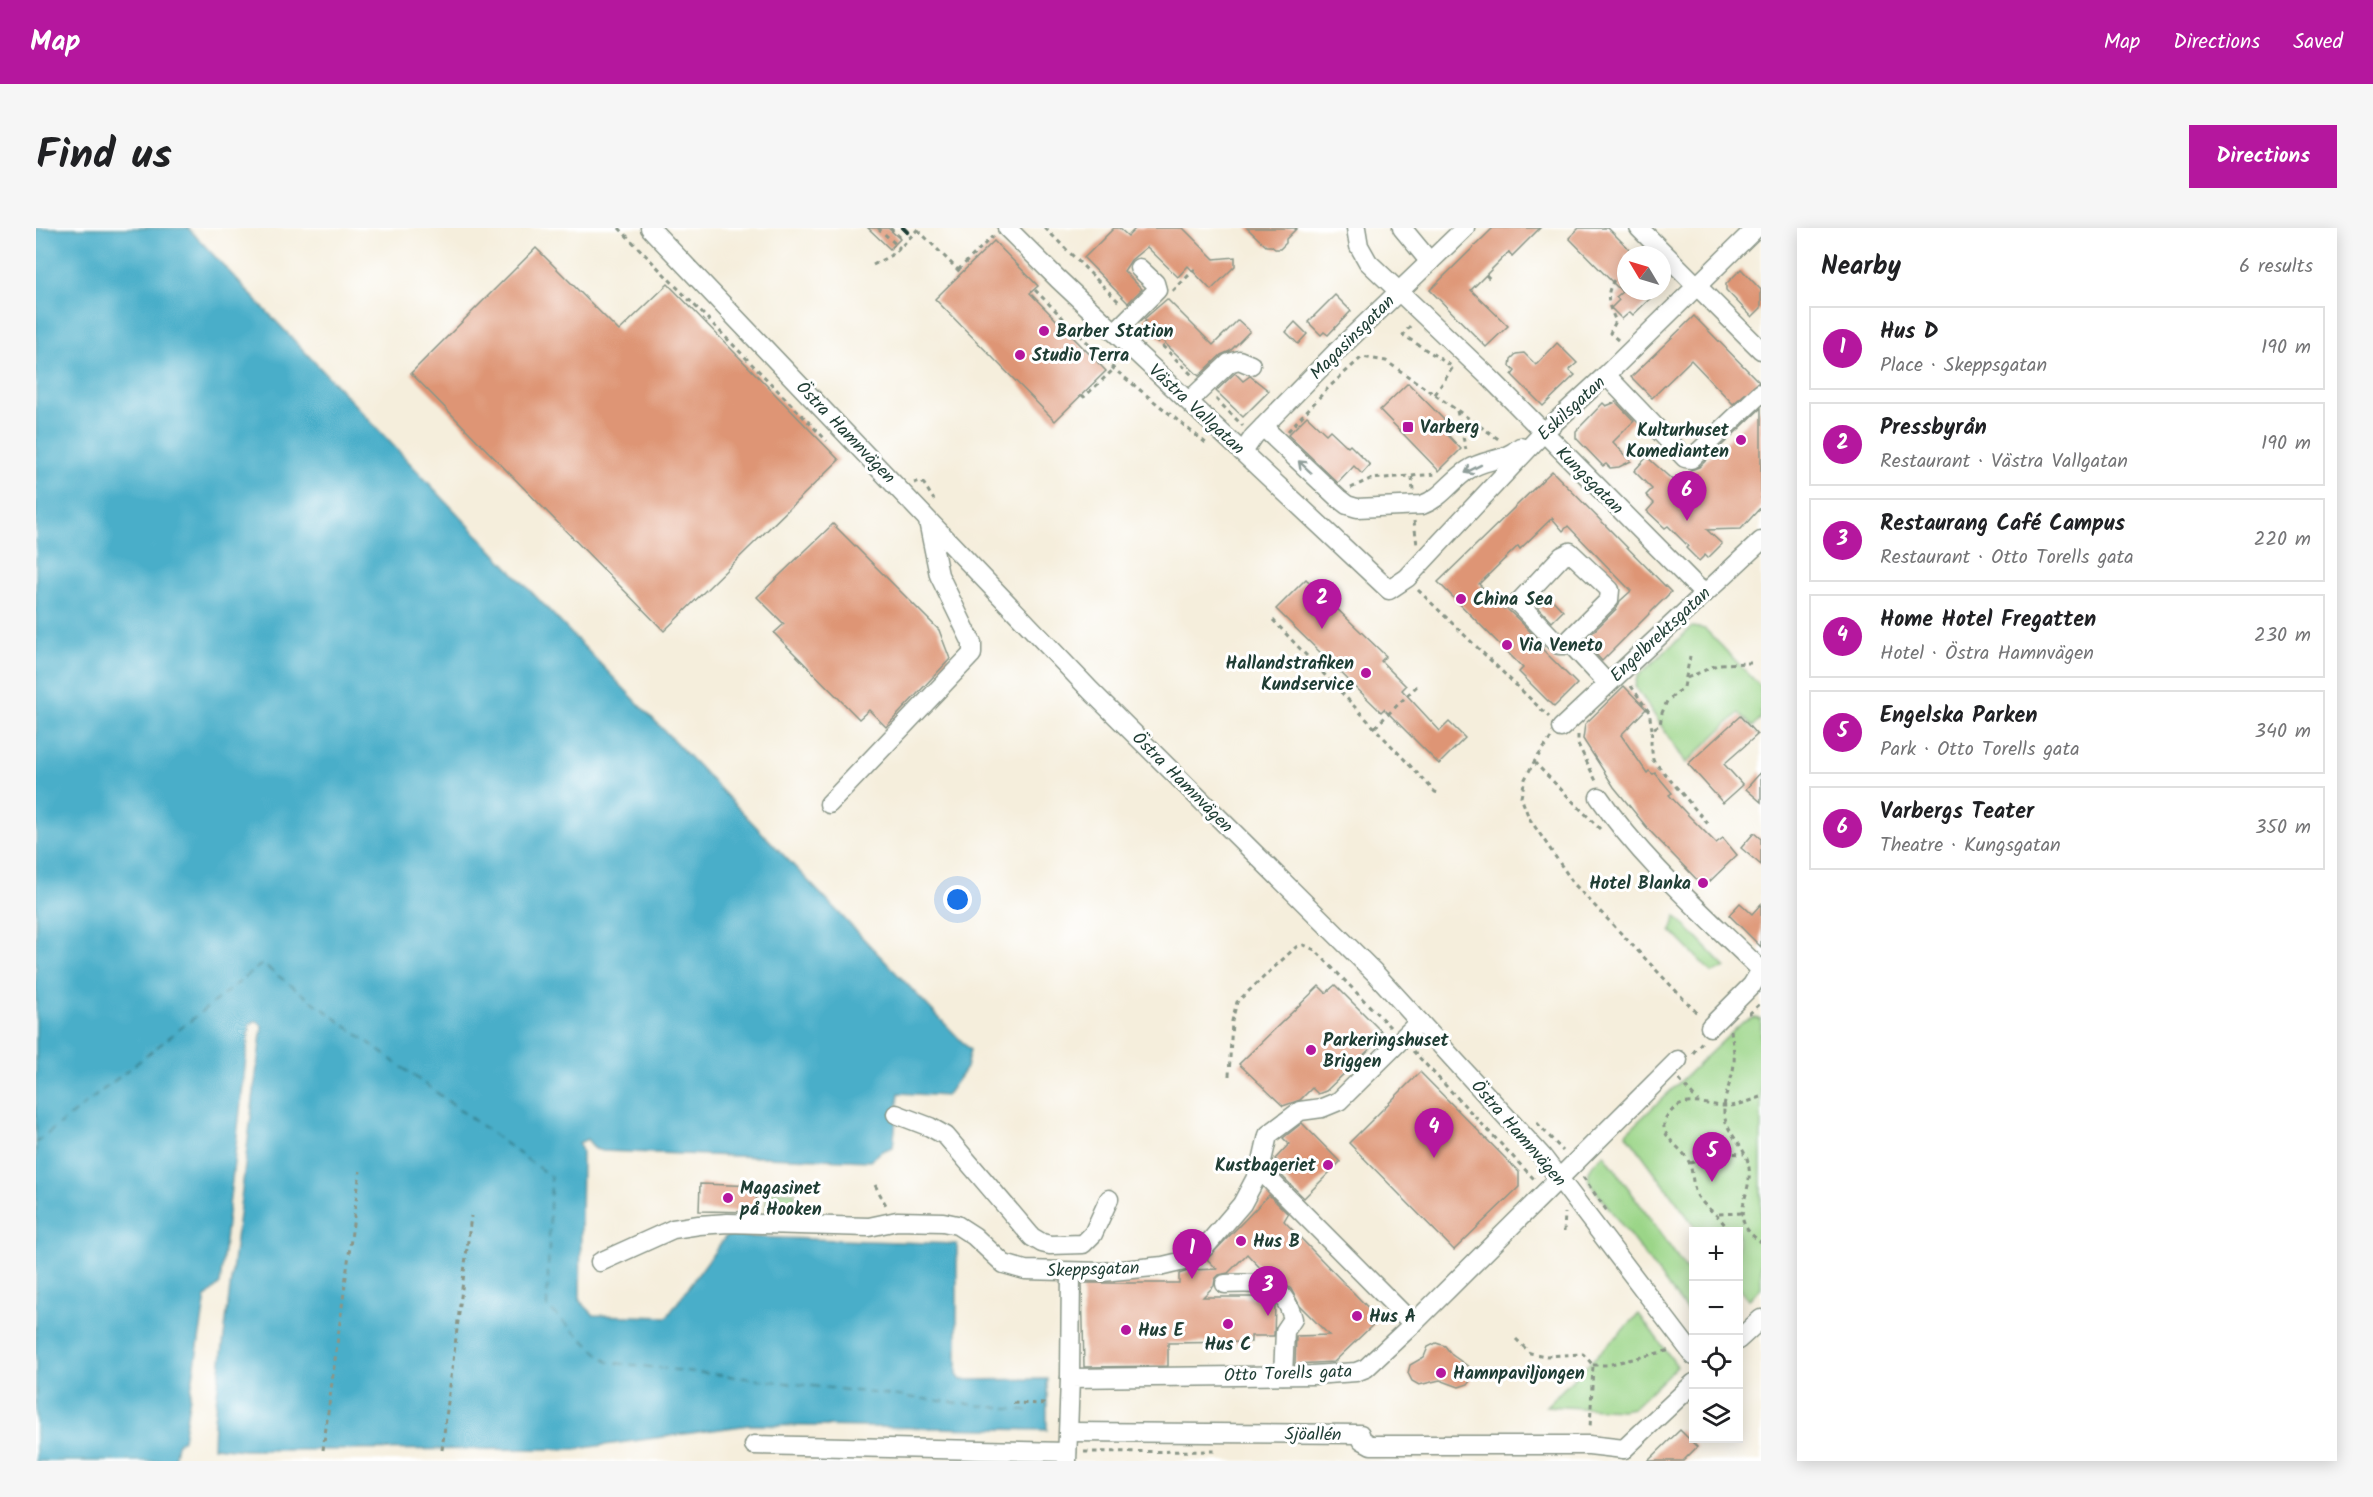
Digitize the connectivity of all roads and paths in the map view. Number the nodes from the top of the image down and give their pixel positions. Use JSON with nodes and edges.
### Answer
{"nodes":[{"id":1,"x":650,"y":228,"type":"edge"},
{"id":2,"x":878,"y":228,"type":"edge"},
{"id":3,"x":890,"y":228,"type":"edge"},
{"id":4,"x":1045,"y":228,"type":"edge"},
{"id":5,"x":1356,"y":228,"type":"edge"},
{"id":6,"x":1402,"y":228,"type":"edge"},
{"id":7,"x":1465,"y":228,"type":"edge"},
{"id":8,"x":1639,"y":228,"type":"edge"},
{"id":9,"x":1756,"y":228,"type":"edge"},
{"id":10,"x":918,"y":229,"type":"edge"},
{"id":11,"x":1000,"y":231,"type":"edge"},
{"id":12,"x":901,"y":238,"type":"dead end"},
{"id":13,"x":900,"y":248,"type":"junction"},
{"id":14,"x":1430,"y":262,"type":"junction"},
{"id":15,"x":873,"y":265,"type":"dead end"},
{"id":16,"x":1139,"y":268,"type":"dead end"},
{"id":17,"x":1195,"y":269,"type":"dead end"},
{"id":18,"x":1486,"y":275,"type":"dead end"},
{"id":19,"x":1617,"y":276,"type":"edge"},
{"id":20,"x":1491,"y":280,"type":"dead end"},
{"id":21,"x":1179,"y":285,"type":"dead end"},
{"id":22,"x":1697,"y":287,"type":"junction"},
{"id":23,"x":1035,"y":290,"type":"dead end"},
{"id":24,"x":1398,"y":291,"type":"junction"},
{"id":25,"x":1420,"y":311,"type":"junction"},
{"id":26,"x":1132,"y":316,"type":"junction"},
{"id":27,"x":1115,"y":332,"type":"junction"},
{"id":28,"x":1761,"y":350,"type":"edge"},
{"id":29,"x":1630,"y":352,"type":"junction"},
{"id":30,"x":1251,"y":365,"type":"dead end"},
{"id":31,"x":1114,"y":369,"type":"junction"},
{"id":32,"x":1606,"y":375,"type":"junction"},
{"id":33,"x":1204,"y":387,"type":"junction"},
{"id":34,"x":1761,"y":393,"type":"edge"},
{"id":35,"x":1082,"y":395,"type":"dead end"},
{"id":36,"x":1434,"y":396,"type":"junction"},
{"id":37,"x":1189,"y":401,"type":"junction"},
{"id":38,"x":1456,"y":410,"type":"junction"},
{"id":39,"x":1253,"y":430,"type":"junction"},
{"id":40,"x":1541,"y":431,"type":"junction"},
{"id":41,"x":1285,"y":436,"type":"dead end"},
{"id":42,"x":1500,"y":441,"type":"dead end"},
{"id":43,"x":1209,"y":446,"type":"dead end"},
{"id":44,"x":1237,"y":446,"type":"junction"},
{"id":45,"x":1472,"y":447,"type":"dead end"},
{"id":46,"x":1443,"y":472,"type":"dead end"},
{"id":47,"x":1345,"y":490,"type":"dead end"},
{"id":48,"x":928,"y":520,"type":"junction"},
{"id":49,"x":1761,"y":541,"type":"edge"},
{"id":50,"x":1407,"y":578,"type":"junction"},
{"id":51,"x":1389,"y":590,"type":"joint"},
{"id":52,"x":1704,"y":594,"type":"junction"},
{"id":53,"x":1273,"y":620,"type":"dead end"},
{"id":54,"x":1571,"y":645,"type":"junction"},
{"id":55,"x":1690,"y":656,"type":"dead end"},
{"id":56,"x":1325,"y":657,"type":"dead end"},
{"id":57,"x":1751,"y":663,"type":"dead end"},
{"id":58,"x":1317,"y":665,"type":"junction"},
{"id":59,"x":1686,"y":678,"type":"junction"},
{"id":60,"x":1607,"y":683,"type":"junction"},
{"id":61,"x":1630,"y":684,"type":"dead end"},
{"id":62,"x":1419,"y":685,"type":"dead end"},
{"id":63,"x":1375,"y":728,"type":"junction"},
{"id":64,"x":1561,"y":728,"type":"junction"},
{"id":65,"x":1652,"y":729,"type":"junction"},
{"id":66,"x":1440,"y":793,"type":"dead end"},
{"id":67,"x":1599,"y":797,"type":"joint"},
{"id":68,"x":829,"y":804,"type":"dead end"},
{"id":69,"x":1708,"y":824,"type":"dead end"},
{"id":70,"x":1761,"y":970,"type":"edge"},
{"id":71,"x":1761,"y":1003,"type":"edge"},
{"id":72,"x":1746,"y":1017,"type":"dead end"},
{"id":73,"x":1419,"y":1022,"type":"junction"},
{"id":74,"x":1738,"y":1024,"type":"dead end"},
{"id":75,"x":1710,"y":1027,"type":"joint"},
{"id":76,"x":1402,"y":1039,"type":"junction"},
{"id":77,"x":1676,"y":1067,"type":"joint"},
{"id":78,"x":1229,"y":1076,"type":"dead end"},
{"id":79,"x":1761,"y":1097,"type":"edge"},
{"id":80,"x":1698,"y":1101,"type":"junction"},
{"id":81,"x":1724,"y":1106,"type":"junction"},
{"id":82,"x":896,"y":1114,"type":"dead end"},
{"id":83,"x":1744,"y":1154,"type":"junction"},
{"id":84,"x":1690,"y":1163,"type":"junction"},
{"id":85,"x":1260,"y":1170,"type":"junction"},
{"id":86,"x":360,"y":1171,"type":"dead end"},
{"id":87,"x":1560,"y":1178,"type":"junction"},
{"id":88,"x":875,"y":1185,"type":"dead end"},
{"id":89,"x":1546,"y":1191,"type":"junction"},
{"id":90,"x":1110,"y":1199,"type":"dead end"},
{"id":91,"x":1565,"y":1211,"type":"dead end"},
{"id":92,"x":1741,"y":1213,"type":"junction"},
{"id":93,"x":1718,"y":1214,"type":"junction"},
{"id":94,"x":471,"y":1216,"type":"dead end"},
{"id":95,"x":897,"y":1221,"type":"junction"},
{"id":96,"x":1727,"y":1227,"type":"edge"},
{"id":97,"x":1564,"y":1232,"type":"dead end"},
{"id":98,"x":1761,"y":1242,"type":"edge"},
{"id":99,"x":600,"y":1262,"type":"dead end"},
{"id":100,"x":1071,"y":1272,"type":"junction"},
{"id":101,"x":1225,"y":1284,"type":"dead end"},
{"id":102,"x":1761,"y":1319,"type":"edge"},
{"id":103,"x":1413,"y":1324,"type":"junction"},
{"id":104,"x":1743,"y":1335,"type":"edge"},
{"id":105,"x":1516,"y":1339,"type":"dead end"},
{"id":106,"x":1689,"y":1350,"type":"edge"},
{"id":107,"x":1593,"y":1365,"type":"junction"},
{"id":108,"x":1283,"y":1375,"type":"junction"},
{"id":109,"x":1070,"y":1378,"type":"junction"},
{"id":110,"x":1689,"y":1388,"type":"edge"},
{"id":111,"x":1013,"y":1403,"type":"dead end"},
{"id":112,"x":1047,"y":1404,"type":"dead end"},
{"id":113,"x":1069,"y":1431,"type":"junction"},
{"id":114,"x":1589,"y":1444,"type":"junction"},
{"id":115,"x":754,"y":1445,"type":"dead end"},
{"id":116,"x":323,"y":1450,"type":"dead end"},
{"id":117,"x":442,"y":1450,"type":"dead end"},
{"id":118,"x":1220,"y":1451,"type":"dead end"},
{"id":119,"x":1625,"y":1455,"type":"edge"},
{"id":120,"x":1067,"y":1456,"type":"edge"}],
"edges":[{"from":1,"to":48,"type":"street","name":"Östra Hamnvägen"},
{"from":2,"to":13,"type":"path"},
{"from":3,"to":12,"type":"path"},
{"from":4,"to":26,"type":"path"},
{"from":5,"to":24,"type":"street","name":"Kungsgatan"},
{"from":6,"to":14,"type":"street"},
{"from":7,"to":14,"type":"street","name":"Magasinsgatan"},
{"from":8,"to":22,"type":"street"},
{"from":9,"to":22,"type":"street","name":"Eskilsgatan"},
{"from":10,"to":11,"type":"path"},
{"from":10,"to":13,"type":"path"},
{"from":11,"to":27,"type":"street","name":"Västra Vallgatan"},
{"from":13,"to":15,"type":"path"},
{"from":14,"to":24,"type":"street","name":"Magasinsgatan"},
{"from":16,"to":26,"type":"street"},
{"from":17,"to":21,"type":"path"},
{"from":18,"to":20,"type":"path"},
{"from":19,"to":29,"type":"path"},
{"from":22,"to":28,"type":"street"},
{"from":22,"to":29,"type":"street","name":"Eskilsgatan"},
{"from":23,"to":31,"type":"path"},
{"from":24,"to":25,"type":"street","name":"Kungsgatan"},
{"from":24,"to":39,"type":"street","name":"Magasinsgatan"},
{"from":25,"to":36,"type":"path"},
{"from":25,"to":40,"type":"street","name":"Kungsgatan"},
{"from":26,"to":27,"type":"street"},
{"from":26,"to":33,"type":"path"},
{"from":27,"to":37,"type":"street","name":"Västra Vallgatan"},
{"from":29,"to":32,"type":"street","name":"Eskilsgatan"},
{"from":30,"to":33,"type":"street"},
{"from":31,"to":35,"type":"path"},
{"from":31,"to":43,"type":"path"},
{"from":32,"to":34,"type":"street"},
{"from":32,"to":40,"type":"street","name":"Eskilsgatan"},
{"from":33,"to":37,"type":"street"},
{"from":33,"to":39,"type":"path"},
{"from":36,"to":38,"type":"path"},
{"from":36,"to":41,"type":"path"},
{"from":37,"to":44,"type":"street","name":"Västra Vallgatan"},
{"from":38,"to":42,"type":"path"},
{"from":38,"to":45,"type":"path"},
{"from":40,"to":39,"type":"street","one_way":true},
{"from":39,"to":44,"type":"street","name":"Magasinsgatan"},
{"from":39,"to":44,"type":"path"},
{"from":40,"to":50,"type":"street","name":"Eskilsgatan"},
{"from":40,"to":52,"type":"street","name":"Kungsgatan"},
{"from":44,"to":51,"type":"street","name":"Västra Vallgatan"},
{"from":46,"to":47,"type":"path"},
{"from":48,"to":68,"type":"street"},
{"from":48,"to":73,"type":"street","name":"Östra Hamnvägen"},
{"from":49,"to":52,"type":"street","name":"Engelbrektsgatan"},
{"from":50,"to":51,"type":"street","name":"Eskilsgatan"},
{"from":50,"to":64,"type":"path"},
{"from":52,"to":60,"type":"street","name":"Engelbrektsgatan"},
{"from":53,"to":58,"type":"path"},
{"from":54,"to":54,"type":"street"},
{"from":54,"to":60,"type":"street"},
{"from":55,"to":59,"type":"path"},
{"from":56,"to":58,"type":"path"},
{"from":57,"to":59,"type":"path"},
{"from":58,"to":63,"type":"path"},
{"from":59,"to":65,"type":"path"},
{"from":60,"to":64,"type":"street","name":"Engelbrektsgatan"},
{"from":61,"to":65,"type":"path"},
{"from":62,"to":63,"type":"path"},
{"from":63,"to":66,"type":"path"},
{"from":64,"to":67,"type":"path"},
{"from":64,"to":75,"type":"path"},
{"from":65,"to":69,"type":"path"},
{"from":67,"to":70,"type":"street"},
{"from":70,"to":75,"type":"street"},
{"from":71,"to":72,"type":"path"},
{"from":73,"to":76,"type":"street","name":"Skeppsgatan"},
{"from":73,"to":87,"type":"street","name":"Östra Hamnvägen"},
{"from":74,"to":81,"type":"path"},
{"from":76,"to":78,"type":"path"},
{"from":76,"to":85,"type":"street","name":"Skeppsgatan"},
{"from":76,"to":89,"type":"path"},
{"from":77,"to":80,"type":"path"},
{"from":77,"to":87,"type":"street","name":"Otto Torells gata"},
{"from":79,"to":81,"type":"path"},
{"from":80,"to":81,"type":"path"},
{"from":80,"to":84,"type":"path"},
{"from":81,"to":83,"type":"path"},
{"from":82,"to":90,"type":"street"},
{"from":83,"to":84,"type":"path"},
{"from":83,"to":92,"type":"path"},
{"from":84,"to":93,"type":"path"},
{"from":85,"to":100,"type":"street","name":"Skeppsgatan"},
{"from":85,"to":103,"type":"street"},
{"from":86,"to":116,"type":"path"},
{"from":87,"to":89,"type":"street","name":"Otto Torells gata"},
{"from":87,"to":106,"type":"street","name":"Östra Hamnvägen"},
{"from":88,"to":95,"type":"path"},
{"from":89,"to":103,"type":"street","name":"Otto Torells gata"},
{"from":91,"to":97,"type":"path"},
{"from":92,"to":93,"type":"path"},
{"from":92,"to":98,"type":"path"},
{"from":93,"to":96,"type":"path"},
{"from":94,"to":117,"type":"path"},
{"from":95,"to":99,"type":"street","name":"Skeppsgatan"},
{"from":95,"to":100,"type":"street","name":"Skeppsgatan"},
{"from":100,"to":109,"type":"street"},
{"from":101,"to":108,"type":"street"},
{"from":102,"to":104,"type":"street"},
{"from":103,"to":108,"type":"street","name":"Otto Torells gata"},
{"from":105,"to":107,"type":"path"},
{"from":106,"to":107,"type":"path"},
{"from":107,"to":114,"type":"path"},
{"from":108,"to":109,"type":"street","name":"Otto Torells gata"},
{"from":109,"to":113,"type":"street"},
{"from":110,"to":119,"type":"street"},
{"from":111,"to":112,"type":"path"},
{"from":113,"to":114,"type":"street","name":"Sjöallén"},
{"from":113,"to":120,"type":"street"},
{"from":114,"to":119,"type":"street","name":"Sjöallén"},
{"from":115,"to":120,"type":"street"},
{"from":118,"to":120,"type":"path"}]}
